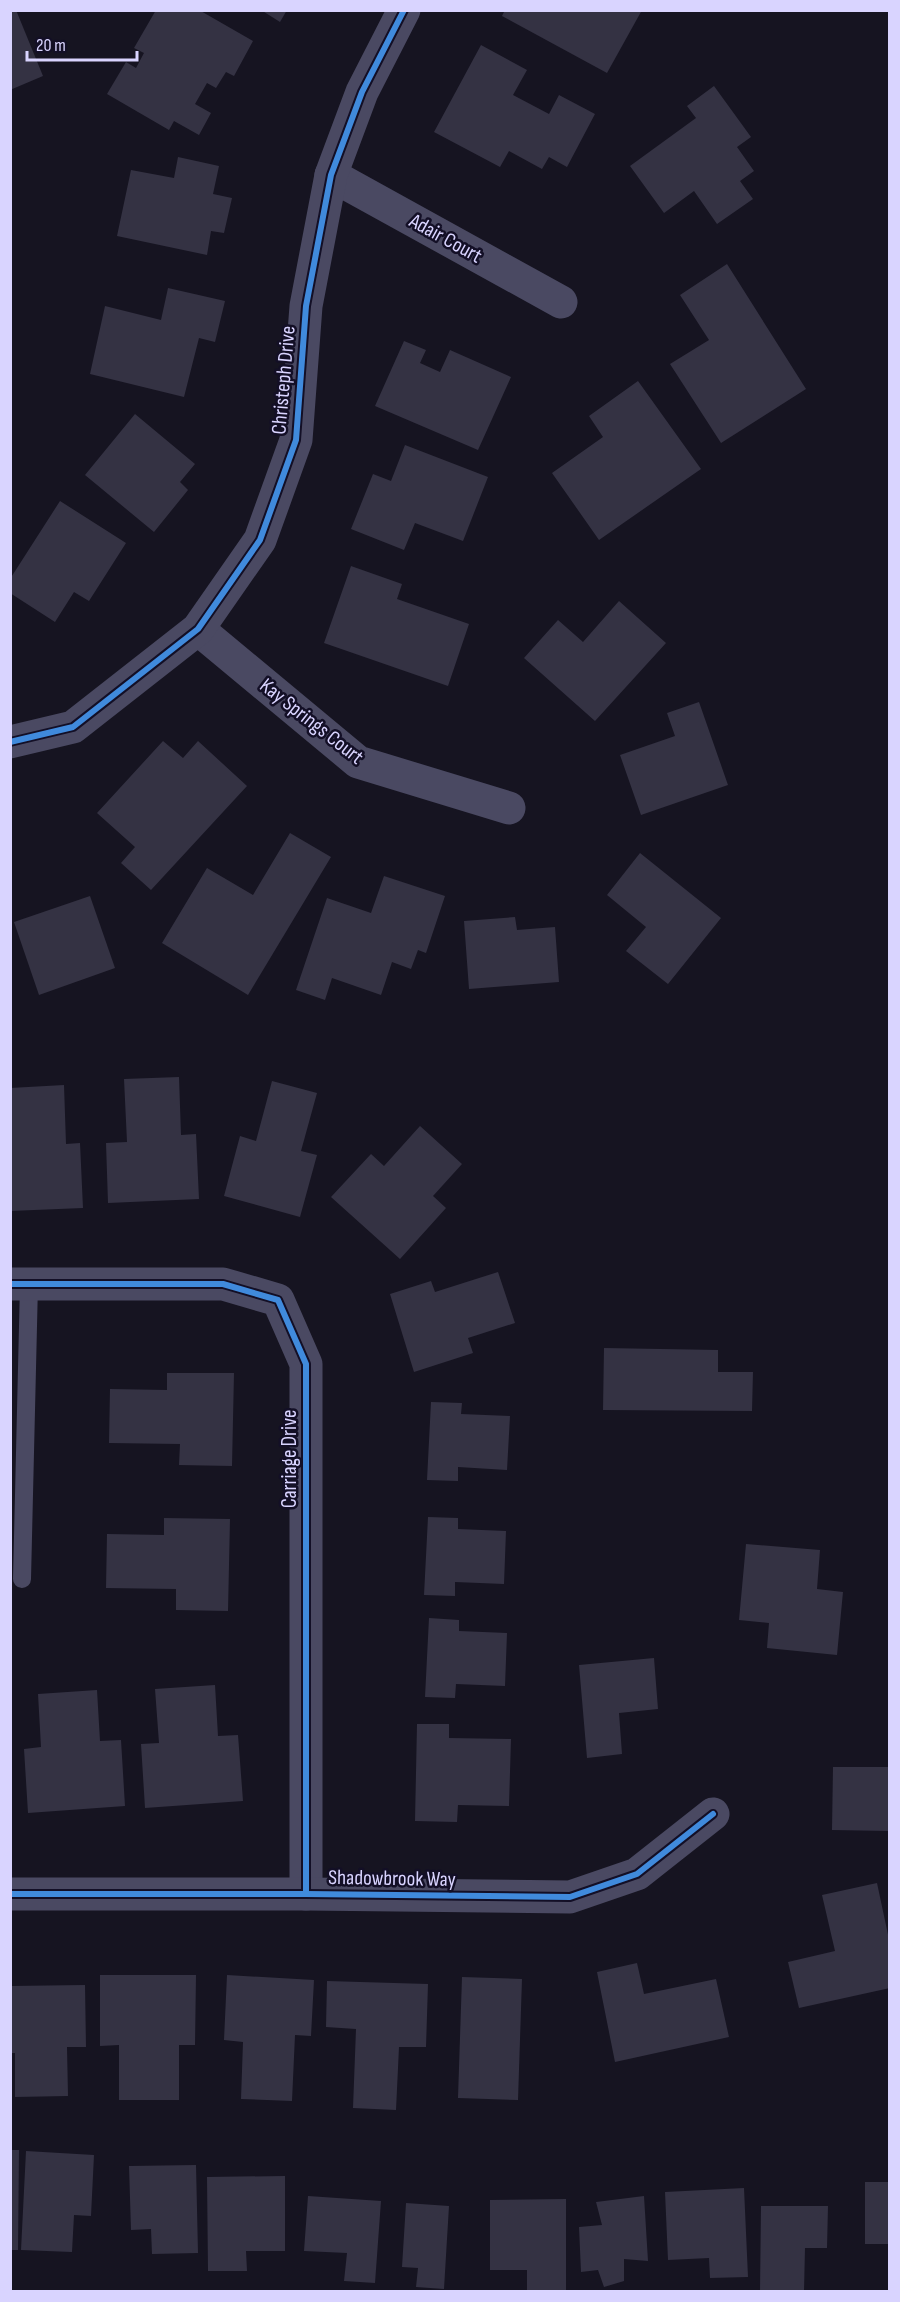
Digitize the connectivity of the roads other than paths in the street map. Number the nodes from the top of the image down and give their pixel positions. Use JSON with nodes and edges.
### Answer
{"nodes":[{"id":1,"x":404,"y":10,"type":"edge"},
{"id":2,"x":331,"y":175,"type":"junction"},
{"id":3,"x":561,"y":302,"type":"dead end"},
{"id":4,"x":198,"y":629,"type":"junction"},
{"id":5,"x":10,"y":742,"type":"edge"},
{"id":6,"x":509,"y":808,"type":"dead end"},
{"id":7,"x":20,"y":1284,"type":"edge"},
{"id":8,"x":22,"y":1580,"type":"dead end"},
{"id":9,"x":713,"y":1814,"type":"dead end"},
{"id":10,"x":10,"y":1894,"type":"edge"},
{"id":11,"x":306,"y":1894,"type":"junction"}],
"edges":[{"from":1,"to":2,"type":"street","name":"Christeph Drive"},
{"from":2,"to":3,"type":"street","name":"Adair Court"},
{"from":2,"to":4,"type":"street","name":"Christeph Drive"},
{"from":4,"to":5,"type":"street","name":"Christeph Drive"},
{"from":4,"to":6,"type":"street","name":"Kay Springs Court"},
{"from":7,"to":8,"type":"lane"},
{"from":7,"to":11,"type":"street","name":"Carriage Drive"},
{"from":9,"to":11,"type":"street","name":"Shadowbrook Way"},
{"from":10,"to":11,"type":"street","name":"Shadowbrook Way"}]}
